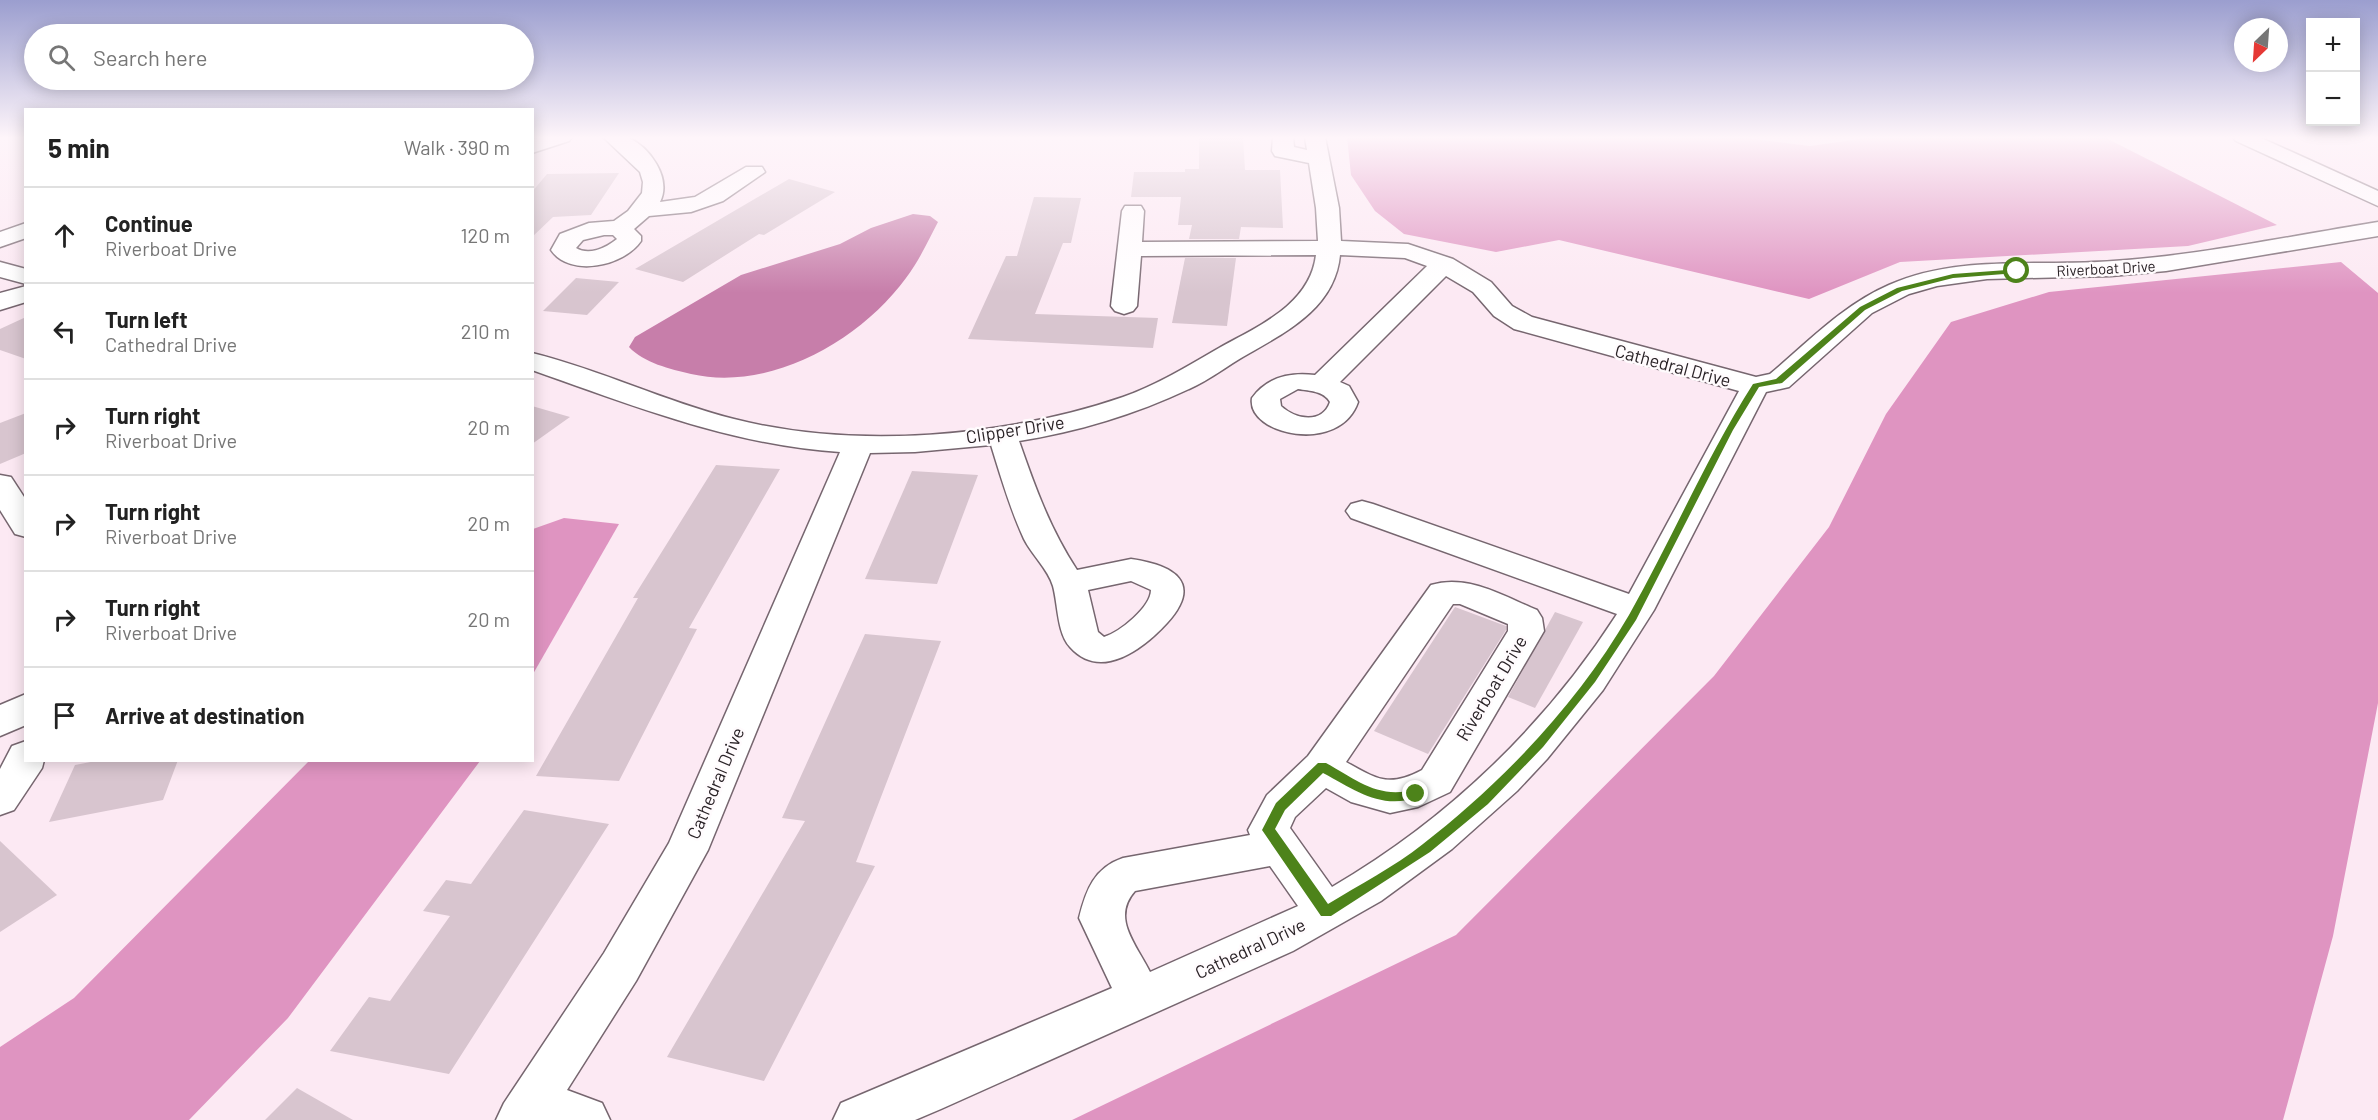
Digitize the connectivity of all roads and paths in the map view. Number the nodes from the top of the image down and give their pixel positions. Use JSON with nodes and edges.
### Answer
{"nodes":[{"id":1,"x":653,"y":189,"type":"edge"},
{"id":2,"x":725,"y":189,"type":"edge"},
{"id":3,"x":1322,"y":189,"type":"edge"},
{"id":4,"x":2357,"y":189,"type":"edge"},
{"id":5,"x":2378,"y":199,"type":"edge"},
{"id":6,"x":645,"y":209,"type":"junction"},
{"id":7,"x":1133,"y":211,"type":"dead end"},
{"id":8,"x":619,"y":229,"type":"dead end"},
{"id":9,"x":2378,"y":229,"type":"edge"},
{"id":10,"x":24,"y":231,"type":"edge"},
{"id":11,"x":0,"y":240,"type":"edge"},
{"id":12,"x":1330,"y":248,"type":"junction"},
{"id":13,"x":1130,"y":249,"type":"junction"},
{"id":14,"x":1444,"y":264,"type":"junction"},
{"id":15,"x":0,"y":269,"type":"edge"},
{"id":16,"x":24,"y":276,"type":"edge"},
{"id":17,"x":24,"y":294,"type":"edge"},
{"id":18,"x":0,"y":302,"type":"edge"},
{"id":19,"x":1124,"y":306,"type":"dead end"},
{"id":20,"x":534,"y":362,"type":"edge"},
{"id":21,"x":1322,"y":384,"type":"dead end"},
{"id":22,"x":1756,"y":386,"type":"junction"},
{"id":23,"x":1002,"y":434,"type":"junction"},
{"id":24,"x":860,"y":443,"type":"junction"},
{"id":25,"x":24,"y":475,"type":"edge"},
{"id":26,"x":0,"y":484,"type":"edge"},
{"id":27,"x":1362,"y":511,"type":"dead end"},
{"id":28,"x":24,"y":524,"type":"edge"},
{"id":29,"x":1069,"y":584,"type":"dead end"},
{"id":30,"x":1637,"y":609,"type":"junction"},
{"id":31,"x":24,"y":709,"type":"edge"},
{"id":32,"x":0,"y":722,"type":"edge"},
{"id":33,"x":24,"y":762,"type":"edge"},
{"id":34,"x":1322,"y":767,"type":"junction"},
{"id":35,"x":0,"y":800,"type":"edge"},
{"id":36,"x":1280,"y":847,"type":"junction"},
{"id":37,"x":1326,"y":912,"type":"junction"},
{"id":38,"x":1139,"y":997,"type":"junction"},
{"id":39,"x":527,"y":1112,"type":"edge"},
{"id":40,"x":585,"y":1120,"type":"edge"},
{"id":41,"x":858,"y":1120,"type":"edge"}],
"edges":[{"from":1,"to":6,"type":"street"},
{"from":2,"to":6,"type":"street"},
{"from":3,"to":12,"type":"street","name":"Clipper Drive"},
{"from":4,"to":5,"type":"street"},
{"from":6,"to":8,"type":"street"},
{"from":7,"to":13,"type":"street"},
{"from":9,"to":22,"type":"street","name":"Riverboat Drive"},
{"from":10,"to":11,"type":"street"},
{"from":12,"to":13,"type":"street"},
{"from":12,"to":14,"type":"street"},
{"from":12,"to":23,"type":"street","name":"Clipper Drive"},
{"from":13,"to":19,"type":"street"},
{"from":14,"to":21,"type":"street"},
{"from":14,"to":22,"type":"street","name":"Cathedral Drive"},
{"from":15,"to":16,"type":"street"},
{"from":17,"to":18,"type":"street"},
{"from":20,"to":24,"type":"street","name":"Clipper Drive"},
{"from":22,"to":30,"type":"street","name":"Cathedral Drive"},
{"from":23,"to":24,"type":"street","name":"Clipper Drive"},
{"from":23,"to":29,"type":"street"},
{"from":24,"to":39,"type":"street","name":"Cathedral Drive"},
{"from":25,"to":26,"type":"street"},
{"from":26,"to":28,"type":"street"},
{"from":27,"to":30,"type":"street"},
{"from":30,"to":37,"type":"street","name":"Cathedral Drive"},
{"from":31,"to":32,"type":"street"},
{"from":33,"to":35,"type":"street"},
{"from":34,"to":34,"type":"street","name":"Riverboat Drive"},
{"from":34,"to":36,"type":"street","name":"Riverboat Drive"},
{"from":36,"to":37,"type":"street","name":"Riverboat Drive"},
{"from":36,"to":38,"type":"street"},
{"from":37,"to":38,"type":"street","name":"Cathedral Drive"},
{"from":38,"to":41,"type":"street","name":"Cathedral Drive"},
{"from":39,"to":40,"type":"street","name":"Cathedral Drive"}]}
